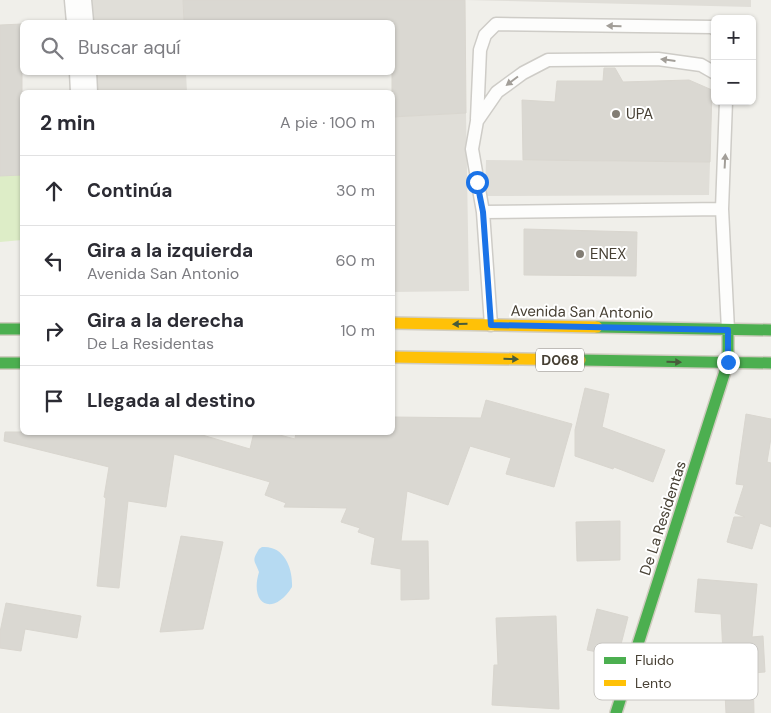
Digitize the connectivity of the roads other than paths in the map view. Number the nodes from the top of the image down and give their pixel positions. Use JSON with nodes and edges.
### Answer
{"nodes":[{"id":1,"x":78,"y":0,"type":"edge"},
{"id":2,"x":80,"y":20,"type":"edge"},
{"id":3,"x":711,"y":27,"type":"edge"},
{"id":4,"x":711,"y":70,"type":"edge"},
{"id":5,"x":83,"y":75,"type":"edge"},
{"id":6,"x":84,"y":90,"type":"edge"},
{"id":7,"x":727,"y":105,"type":"edge"},
{"id":8,"x":477,"y":120,"type":"junction"},
{"id":9,"x":722,"y":209,"type":"junction"},
{"id":10,"x":483,"y":212,"type":"junction"},
{"id":11,"x":395,"y":323,"type":"edge"},
{"id":12,"x":491,"y":325,"type":"junction"},
{"id":13,"x":20,"y":328,"type":"edge"},
{"id":14,"x":0,"y":329,"type":"edge"},
{"id":15,"x":728,"y":330,"type":"junction"},
{"id":16,"x":771,"y":330,"type":"edge"},
{"id":17,"x":395,"y":357,"type":"edge"},
{"id":18,"x":0,"y":362,"type":"edge"},
{"id":19,"x":20,"y":362,"type":"edge"},
{"id":20,"x":728,"y":362,"type":"junction"},
{"id":21,"x":771,"y":363,"type":"edge"},
{"id":22,"x":638,"y":643,"type":"edge"},
{"id":23,"x":620,"y":700,"type":"edge"},
{"id":24,"x":616,"y":713,"type":"edge"}],
"edges":[{"from":1,"to":2,"type":"street"},
{"from":3,"to":8,"type":"lane","one_way":true},
{"from":4,"to":8,"type":"lane","one_way":true},
{"from":5,"to":6,"type":"street"},
{"from":9,"to":7,"type":"lane","one_way":true},
{"from":8,"to":10,"type":"lane"},
{"from":9,"to":10,"type":"lane"},
{"from":9,"to":15,"type":"lane"},
{"from":10,"to":12,"type":"lane"},
{"from":12,"to":11,"type":"main road","name":"Avenida San Antonio","number":"D068","one_way":true},
{"from":12,"to":15,"type":"main road","name":"Avenida San Antonio","number":"D068"},
{"from":13,"to":14,"type":"main road"},
{"from":15,"to":16,"type":"main road","name":"Avenida San Antonio","number":"D068"},
{"from":15,"to":20,"type":"main road","name":"De La Residentas"},
{"from":17,"to":20,"type":"main road","number":"D068","one_way":true},
{"from":18,"to":19,"type":"main road"},
{"from":20,"to":21,"type":"main road","number":"D068"},
{"from":20,"to":22,"type":"main road","name":"De La Residentas"},
{"from":23,"to":24,"type":"main road","name":"De La Residentas"}]}
